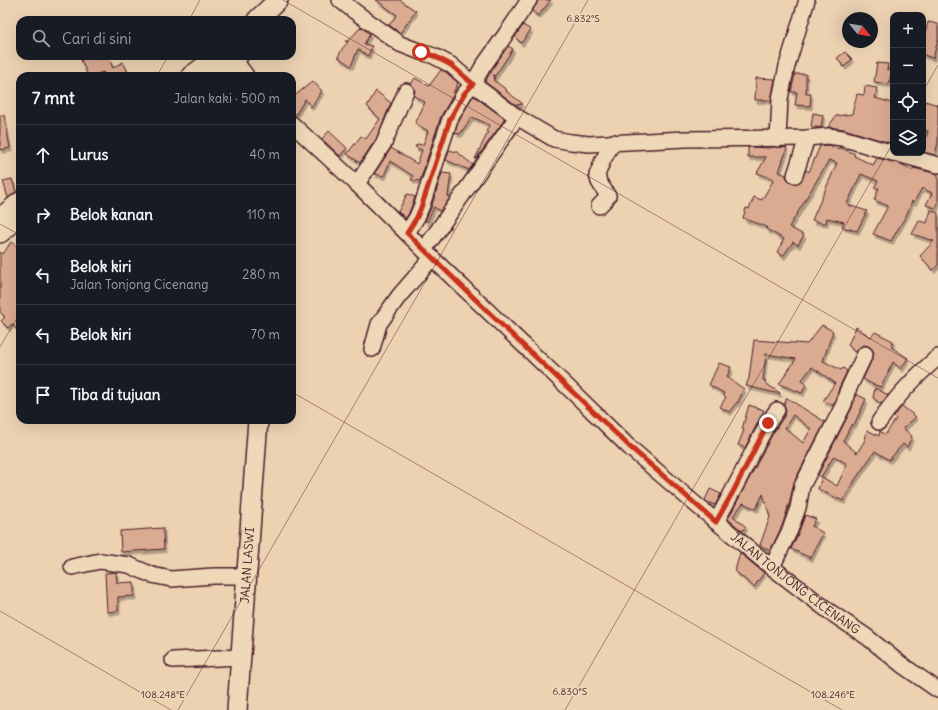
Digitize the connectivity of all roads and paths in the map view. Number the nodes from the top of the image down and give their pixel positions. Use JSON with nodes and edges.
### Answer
{"nodes":[{"id":1,"x":278,"y":0,"type":"edge"},
{"id":2,"x":292,"y":0,"type":"edge"},
{"id":3,"x":340,"y":0,"type":"edge"},
{"id":4,"x":529,"y":0,"type":"edge"},
{"id":5,"x":807,"y":0,"type":"edge"},
{"id":6,"x":261,"y":16,"type":"edge"},
{"id":7,"x":277,"y":16,"type":"edge"},
{"id":8,"x":227,"y":65,"type":"edge"},
{"id":9,"x":205,"y":72,"type":"edge"},
{"id":10,"x":473,"y":84,"type":"junction"},
{"id":11,"x":406,"y":91,"type":"dead end"},
{"id":12,"x":517,"y":117,"type":"junction"},
{"id":13,"x":296,"y":128,"type":"edge"},
{"id":14,"x":807,"y":138,"type":"junction"},
{"id":15,"x":778,"y":139,"type":"junction"},
{"id":16,"x":613,"y":142,"type":"junction"},
{"id":17,"x":890,"y":152,"type":"edge"},
{"id":18,"x":905,"y":156,"type":"edge"},
{"id":19,"x":938,"y":165,"type":"edge"},
{"id":20,"x":795,"y":175,"type":"dead end"},
{"id":21,"x":357,"y":184,"type":"junction"},
{"id":22,"x":16,"y":205,"type":"edge"},
{"id":23,"x":599,"y":206,"type":"dead end"},
{"id":24,"x":0,"y":218,"type":"edge"},
{"id":25,"x":16,"y":219,"type":"edge"},
{"id":26,"x":0,"y":233,"type":"edge"},
{"id":27,"x":407,"y":233,"type":"junction"},
{"id":28,"x":428,"y":254,"type":"junction"},
{"id":29,"x":372,"y":349,"type":"dead end"},
{"id":30,"x":865,"y":354,"type":"dead end"},
{"id":31,"x":938,"y":357,"type":"edge"},
{"id":32,"x":777,"y":410,"type":"dead end"},
{"id":33,"x":879,"y":422,"type":"dead end"},
{"id":34,"x":258,"y":424,"type":"edge"},
{"id":35,"x":716,"y":522,"type":"junction"},
{"id":36,"x":72,"y":567,"type":"dead end"},
{"id":37,"x":772,"y":567,"type":"junction"},
{"id":38,"x":247,"y":576,"type":"junction"},
{"id":39,"x":241,"y":657,"type":"junction"},
{"id":40,"x":173,"y":660,"type":"dead end"},
{"id":41,"x":938,"y":690,"type":"edge"},
{"id":42,"x":237,"y":710,"type":"edge"}],
"edges":[{"from":1,"to":6,"type":"main road"},
{"from":2,"to":7,"type":"main road"},
{"from":3,"to":10,"type":"street"},
{"from":4,"to":10,"type":"street"},
{"from":5,"to":15,"type":"street"},
{"from":8,"to":9,"type":"main road"},
{"from":10,"to":12,"type":"street"},
{"from":10,"to":27,"type":"street"},
{"from":11,"to":21,"type":"street"},
{"from":12,"to":16,"type":"street"},
{"from":12,"to":28,"type":"street"},
{"from":13,"to":21,"type":"street","name":"JALAN TONJONG CICENANG"},
{"from":14,"to":15,"type":"street"},
{"from":14,"to":17,"type":"street"},
{"from":14,"to":20,"type":"street"},
{"from":15,"to":16,"type":"street"},
{"from":16,"to":23,"type":"street"},
{"from":18,"to":19,"type":"street"},
{"from":21,"to":27,"type":"street","name":"JALAN TONJONG CICENANG"},
{"from":22,"to":24,"type":"main road"},
{"from":25,"to":26,"type":"main road"},
{"from":27,"to":28,"type":"street","name":"JALAN TONJONG CICENANG"},
{"from":28,"to":29,"type":"street"},
{"from":28,"to":35,"type":"street","name":"JALAN TONJONG CICENANG"},
{"from":30,"to":37,"type":"street"},
{"from":31,"to":33,"type":"street"},
{"from":32,"to":35,"type":"street"},
{"from":34,"to":38,"type":"main road","name":"JALAN LASWI"},
{"from":35,"to":37,"type":"street","name":"JALAN TONJONG CICENANG"},
{"from":36,"to":38,"type":"street"},
{"from":37,"to":41,"type":"street","name":"JALAN TONJONG CICENANG"},
{"from":38,"to":39,"type":"main road","name":"JALAN LASWI"},
{"from":39,"to":40,"type":"street"},
{"from":39,"to":42,"type":"main road","name":"JALAN LASWI"}]}
